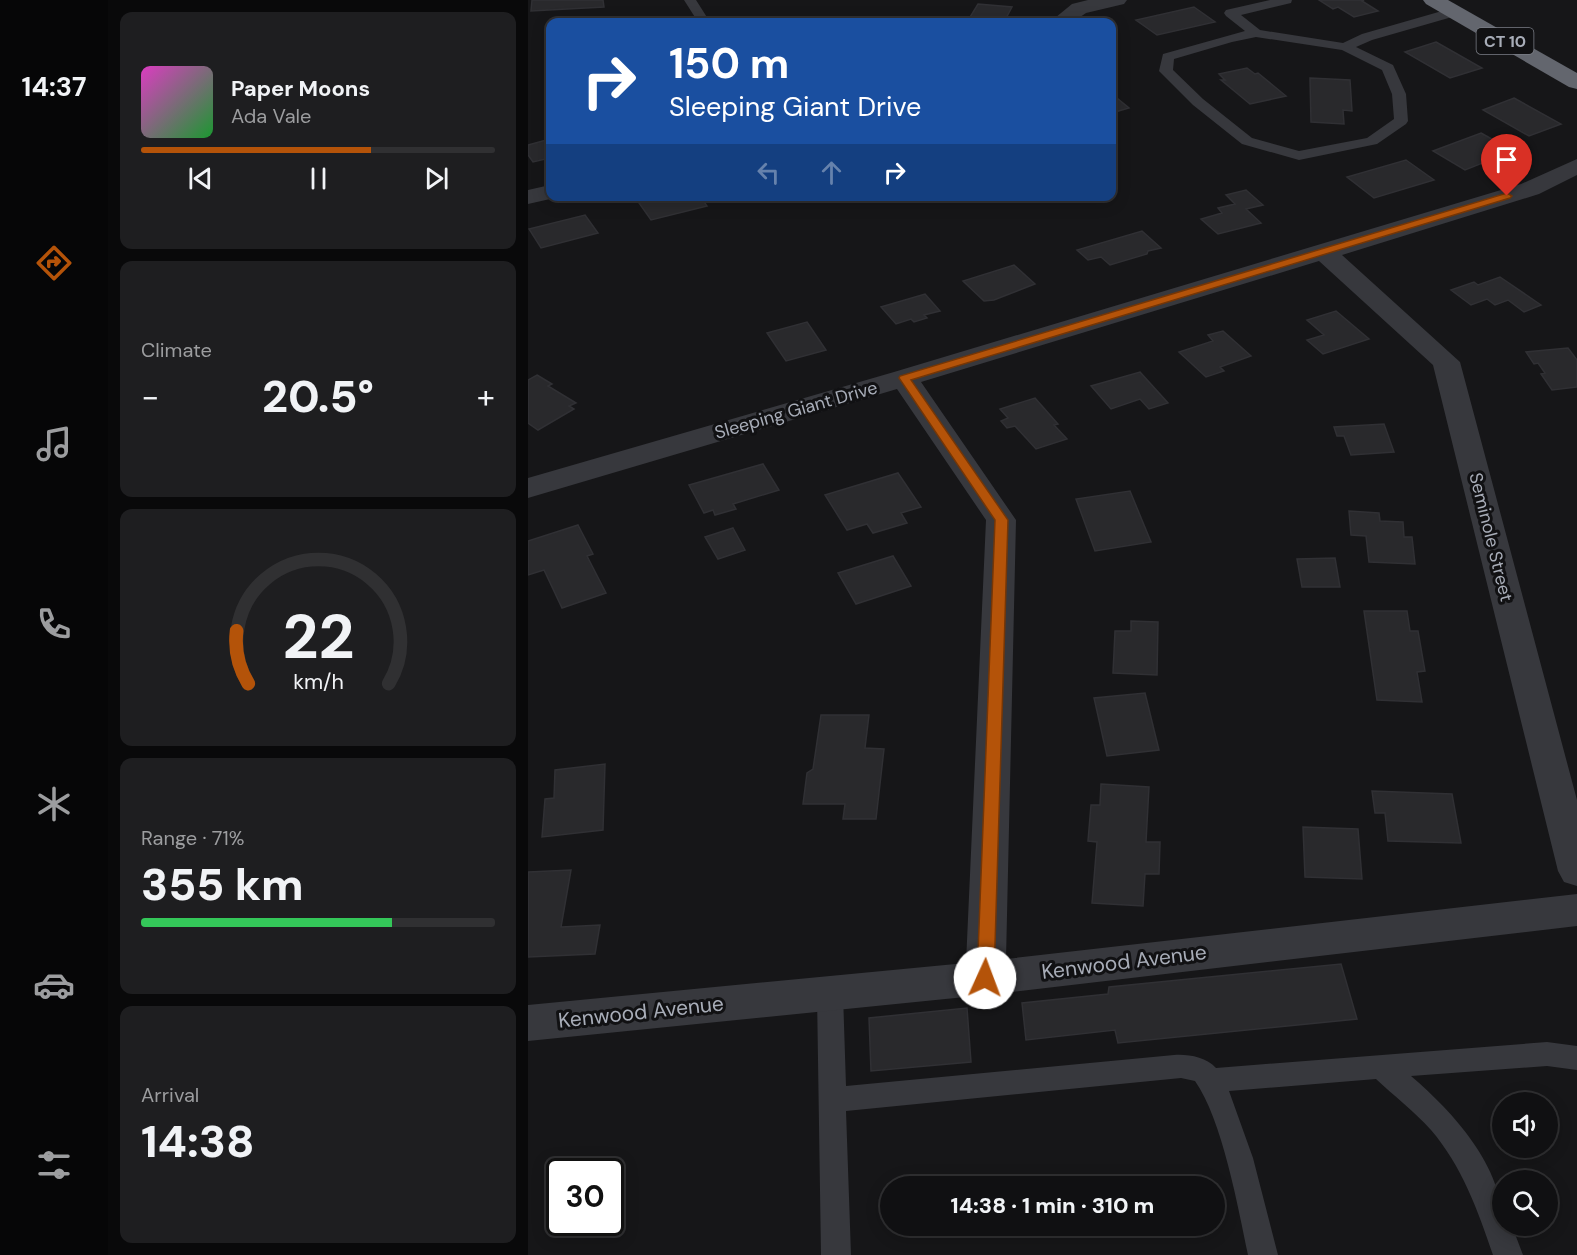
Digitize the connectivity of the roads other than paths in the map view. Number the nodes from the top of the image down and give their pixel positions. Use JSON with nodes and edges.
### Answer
{"nodes":[{"id":1,"x":690,"y":0,"type":"edge"},
{"id":2,"x":1117,"y":0,"type":"edge"},
{"id":3,"x":1286,"y":0,"type":"edge"},
{"id":4,"x":1433,"y":0,"type":"edge"},
{"id":5,"x":1454,"y":12,"type":"junction"},
{"id":6,"x":701,"y":18,"type":"edge"},
{"id":7,"x":1065,"y":18,"type":"edge"},
{"id":8,"x":1256,"y":33,"type":"junction"},
{"id":9,"x":1345,"y":47,"type":"junction"},
{"id":10,"x":1577,"y":82,"type":"edge"},
{"id":11,"x":1577,"y":166,"type":"edge"},
{"id":12,"x":546,"y":193,"type":"edge"},
{"id":13,"x":528,"y":197,"type":"edge"},
{"id":14,"x":1324,"y":252,"type":"junction"},
{"id":15,"x":904,"y":378,"type":"junction"},
{"id":16,"x":528,"y":488,"type":"edge"},
{"id":17,"x":1577,"y":870,"type":"edge"},
{"id":18,"x":1577,"y":910,"type":"edge"},
{"id":19,"x":985,"y":978,"type":"junction"},
{"id":20,"x":830,"y":994,"type":"junction"},
{"id":21,"x":528,"y":1023,"type":"edge"},
{"id":22,"x":1577,"y":1058,"type":"edge"},
{"id":23,"x":1381,"y":1067,"type":"junction"},
{"id":24,"x":1212,"y":1080,"type":"junction"},
{"id":25,"x":831,"y":1100,"type":"junction"},
{"id":26,"x":836,"y":1255,"type":"edge"},
{"id":27,"x":1263,"y":1255,"type":"edge"},
{"id":28,"x":1508,"y":1255,"type":"edge"}],
"edges":[{"from":1,"to":6,"type":"lane"},
{"from":2,"to":7,"type":"street"},
{"from":3,"to":8,"type":"lane"},
{"from":4,"to":5,"type":"highway","number":"CT 10"},
{"from":5,"to":9,"type":"lane"},
{"from":5,"to":10,"type":"highway","number":"CT 10"},
{"from":8,"to":9,"type":"lane"},
{"from":8,"to":9,"type":"lane"},
{"from":11,"to":14,"type":"street","name":"Sleeping Giant Drive"},
{"from":12,"to":13,"type":"street"},
{"from":14,"to":15,"type":"street","name":"Sleeping Giant Drive"},
{"from":14,"to":17,"type":"street","name":"Seminole Street"},
{"from":15,"to":16,"type":"street","name":"Sleeping Giant Drive"},
{"from":15,"to":19,"type":"street"},
{"from":18,"to":19,"type":"street","name":"Kenwood Avenue"},
{"from":19,"to":20,"type":"street","name":"Kenwood Avenue"},
{"from":20,"to":21,"type":"street","name":"Kenwood Avenue"},
{"from":20,"to":25,"type":"lane"},
{"from":22,"to":23,"type":"lane"},
{"from":23,"to":24,"type":"lane"},
{"from":23,"to":28,"type":"lane"},
{"from":24,"to":25,"type":"lane"},
{"from":24,"to":27,"type":"lane"},
{"from":25,"to":26,"type":"lane"}]}
